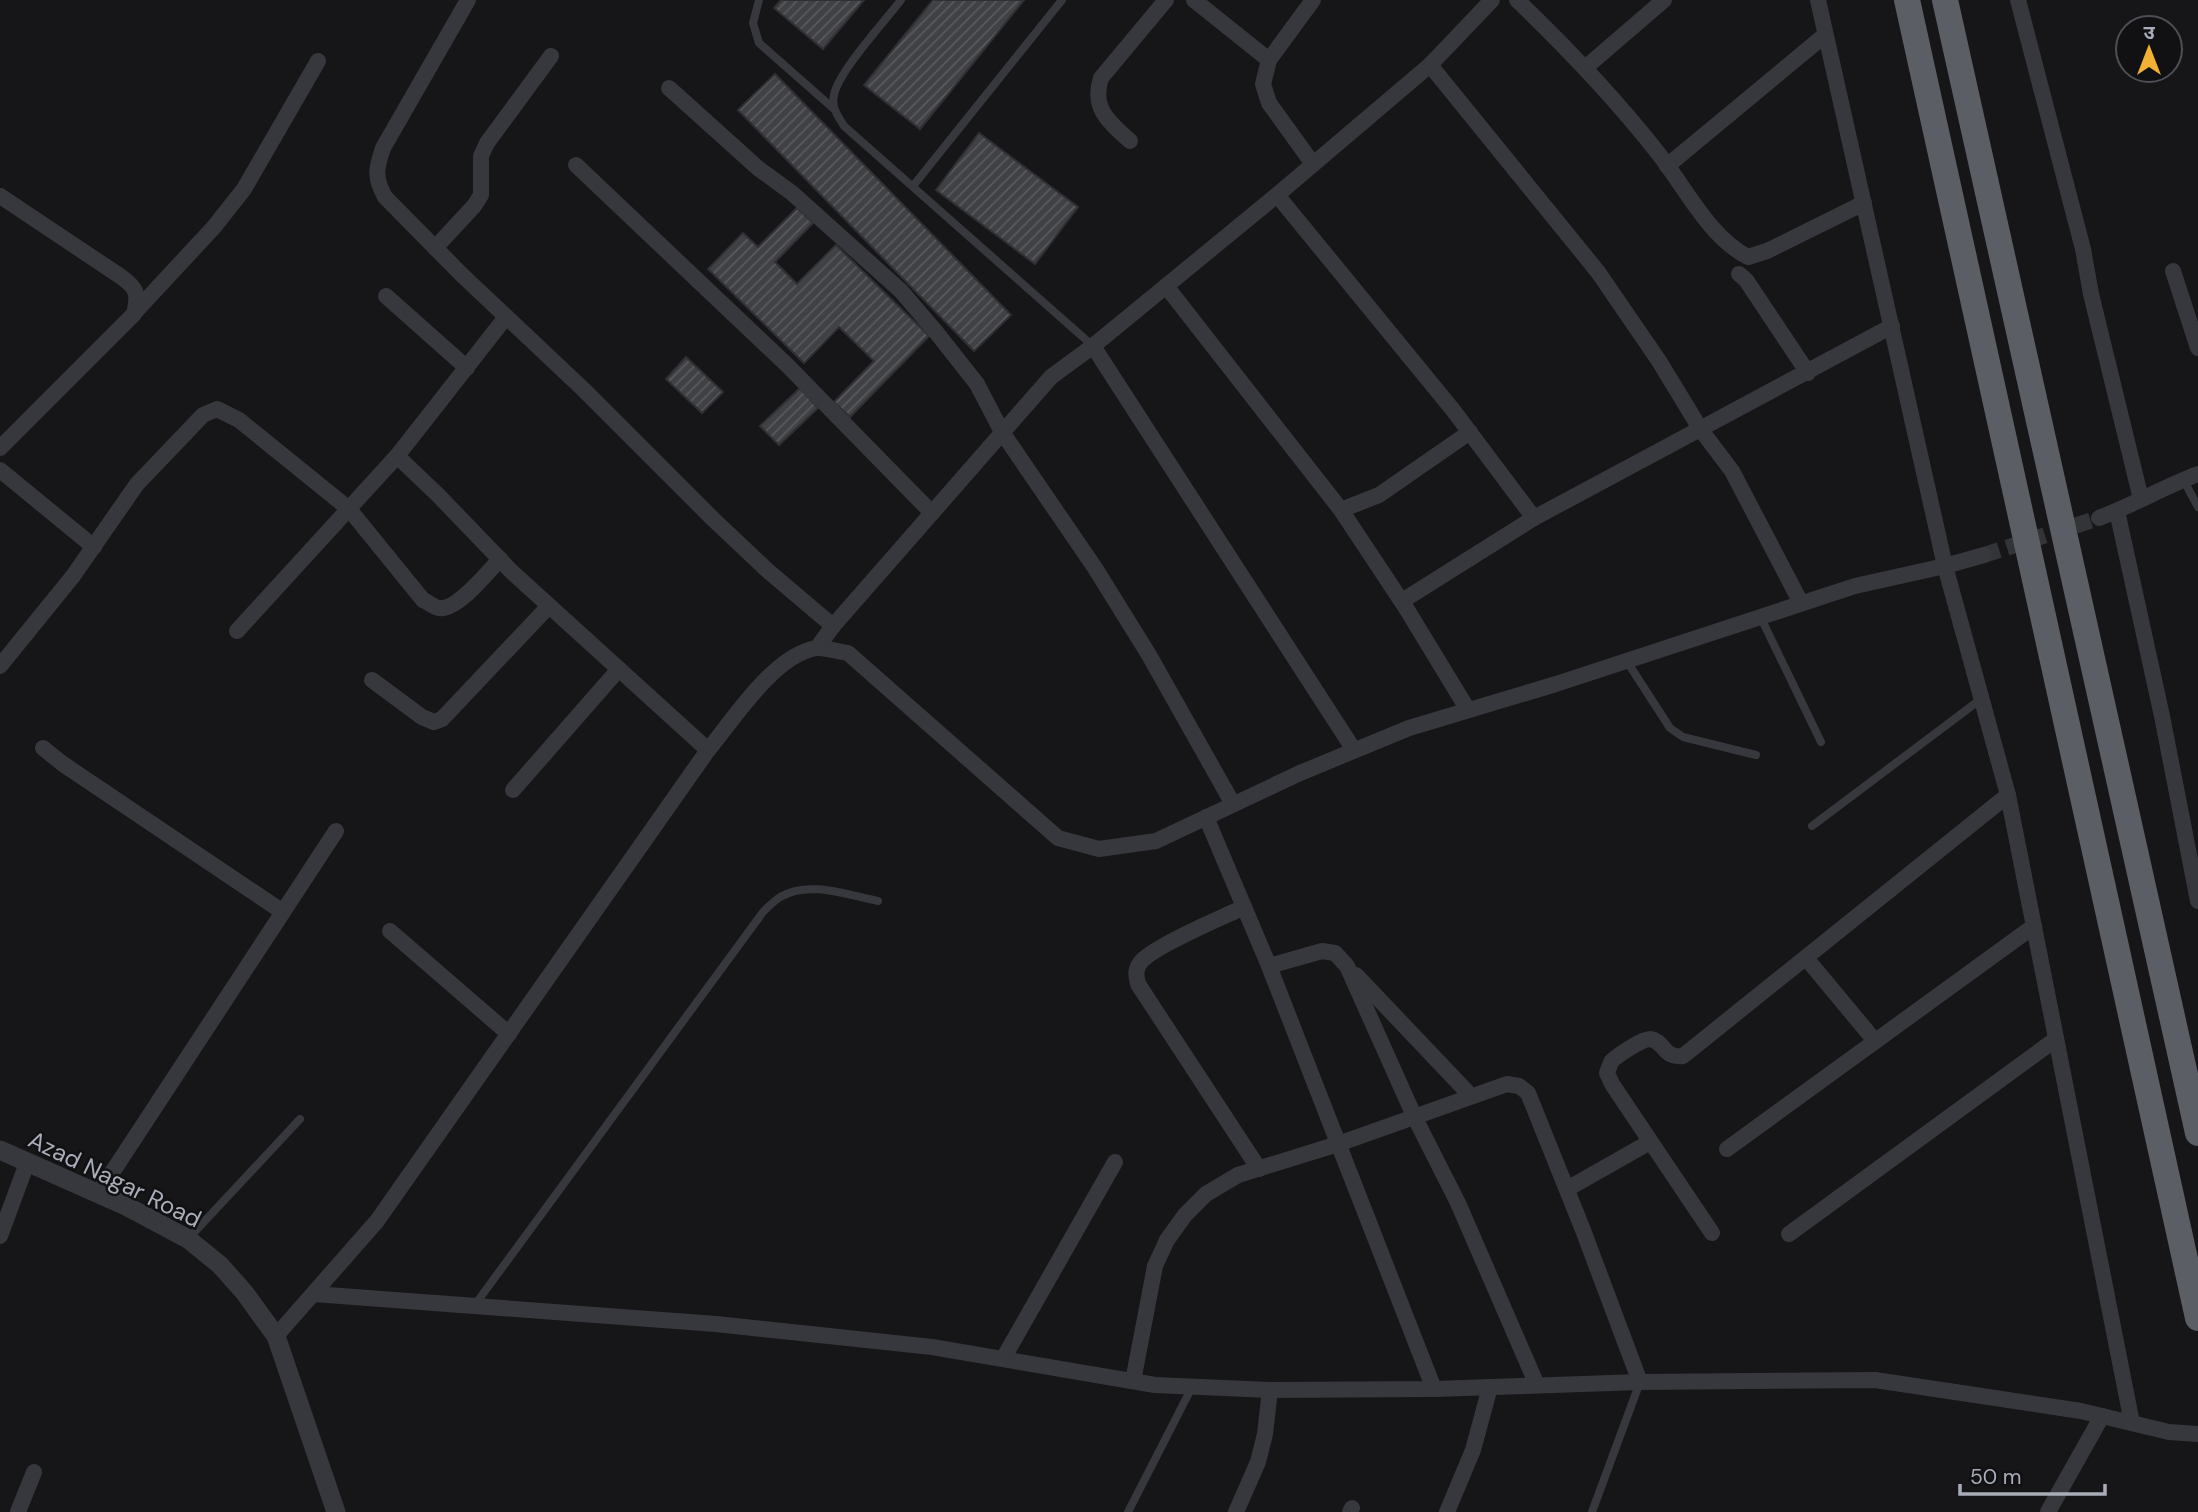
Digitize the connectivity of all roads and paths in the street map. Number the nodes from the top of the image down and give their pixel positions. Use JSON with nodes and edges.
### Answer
{"nodes":[{"id":1,"x":468,"y":0,"type":"edge"},
{"id":2,"x":759,"y":0,"type":"edge"},
{"id":3,"x":901,"y":0,"type":"edge"},
{"id":4,"x":1062,"y":0,"type":"edge"},
{"id":5,"x":1166,"y":0,"type":"edge"},
{"id":6,"x":1194,"y":0,"type":"edge"},
{"id":7,"x":1313,"y":0,"type":"edge"},
{"id":8,"x":1492,"y":0,"type":"edge"},
{"id":9,"x":1517,"y":0,"type":"edge"},
{"id":10,"x":1664,"y":0,"type":"edge"},
{"id":11,"x":1818,"y":0,"type":"edge"},
{"id":12,"x":1907,"y":0,"type":"edge"},
{"id":13,"x":1945,"y":0,"type":"edge"},
{"id":14,"x":2018,"y":0,"type":"edge"},
{"id":15,"x":1825,"y":35,"type":"junction"},
{"id":16,"x":551,"y":57,"type":"dead end"},
{"id":17,"x":1269,"y":60,"type":"junction"},
{"id":18,"x":318,"y":61,"type":"dead end"},
{"id":19,"x":1430,"y":65,"type":"junction"},
{"id":20,"x":1585,"y":68,"type":"junction"},
{"id":21,"x":669,"y":88,"type":"dead end"},
{"id":22,"x":834,"y":109,"type":"junction"},
{"id":23,"x":1130,"y":141,"type":"dead end"},
{"id":24,"x":1313,"y":164,"type":"junction"},
{"id":25,"x":576,"y":165,"type":"dead end"},
{"id":26,"x":1667,"y":166,"type":"junction"},
{"id":27,"x":913,"y":186,"type":"junction"},
{"id":28,"x":1277,"y":195,"type":"junction"},
{"id":29,"x":0,"y":196,"type":"edge"},
{"id":30,"x":1864,"y":203,"type":"junction"},
{"id":31,"x":435,"y":248,"type":"junction"},
{"id":32,"x":2173,"y":271,"type":"dead end"},
{"id":33,"x":1739,"y":274,"type":"dead end"},
{"id":34,"x":1166,"y":286,"type":"junction"},
{"id":35,"x":386,"y":296,"type":"dead end"},
{"id":36,"x":134,"y":314,"type":"junction"},
{"id":37,"x":506,"y":317,"type":"junction"},
{"id":38,"x":2194,"y":322,"type":"edge"},
{"id":39,"x":1892,"y":326,"type":"junction"},
{"id":40,"x":1093,"y":346,"type":"junction"},
{"id":41,"x":2198,"y":348,"type":"edge"},
{"id":42,"x":467,"y":368,"type":"junction"},
{"id":43,"x":1808,"y":373,"type":"junction"},
{"id":44,"x":1701,"y":430,"type":"junction"},
{"id":45,"x":1002,"y":432,"type":"junction"},
{"id":46,"x":1470,"y":432,"type":"junction"},
{"id":47,"x":0,"y":448,"type":"edge"},
{"id":48,"x":397,"y":456,"type":"junction"},
{"id":49,"x":0,"y":470,"type":"edge"},
{"id":50,"x":2190,"y":476,"type":"edge"},
{"id":51,"x":2141,"y":499,"type":"junction"},
{"id":52,"x":2198,"y":507,"type":"edge"},
{"id":53,"x":349,"y":509,"type":"junction"},
{"id":54,"x":1341,"y":510,"type":"junction"},
{"id":55,"x":2117,"y":511,"type":"junction"},
{"id":56,"x":932,"y":513,"type":"junction"},
{"id":57,"x":2099,"y":517,"type":"tunnel mouth"},
{"id":58,"x":1534,"y":518,"type":"junction"},
{"id":59,"x":94,"y":547,"type":"junction"},
{"id":60,"x":1984,"y":555,"type":"tunnel mouth"},
{"id":61,"x":500,"y":559,"type":"junction"},
{"id":62,"x":1945,"y":566,"type":"junction"},
{"id":63,"x":1402,"y":601,"type":"junction"},
{"id":64,"x":1801,"y":603,"type":"junction"},
{"id":65,"x":549,"y":606,"type":"junction"},
{"id":66,"x":1760,"y":616,"type":"junction"},
{"id":67,"x":833,"y":626,"type":"junction"},
{"id":68,"x":237,"y":631,"type":"dead end"},
{"id":69,"x":817,"y":648,"type":"junction"},
{"id":70,"x":1626,"y":660,"type":"junction"},
{"id":71,"x":0,"y":666,"type":"edge"},
{"id":72,"x":619,"y":669,"type":"junction"},
{"id":73,"x":372,"y":680,"type":"dead end"},
{"id":74,"x":1981,"y":699,"type":"junction"},
{"id":75,"x":1468,"y":710,"type":"junction"},
{"id":76,"x":1821,"y":742,"type":"dead end"},
{"id":77,"x":43,"y":748,"type":"dead end"},
{"id":78,"x":1354,"y":750,"type":"junction"},
{"id":79,"x":708,"y":751,"type":"junction"},
{"id":80,"x":1756,"y":755,"type":"dead end"},
{"id":81,"x":513,"y":790,"type":"dead end"},
{"id":82,"x":2008,"y":795,"type":"junction"},
{"id":83,"x":1233,"y":804,"type":"junction"},
{"id":84,"x":1206,"y":817,"type":"junction"},
{"id":85,"x":1812,"y":826,"type":"dead end"},
{"id":86,"x":336,"y":831,"type":"dead end"},
{"id":87,"x":2194,"y":865,"type":"edge"},
{"id":88,"x":878,"y":901,"type":"dead end"},
{"id":89,"x":2198,"y":901,"type":"edge"},
{"id":90,"x":1244,"y":907,"type":"junction"},
{"id":91,"x":283,"y":912,"type":"junction"},
{"id":92,"x":2034,"y":926,"type":"junction"},
{"id":93,"x":390,"y":931,"type":"dead end"},
{"id":94,"x":1806,"y":958,"type":"junction"},
{"id":95,"x":1269,"y":966,"type":"junction"},
{"id":96,"x":1347,"y":966,"type":"junction"},
{"id":97,"x":509,"y":1034,"type":"junction"},
{"id":98,"x":2056,"y":1040,"type":"junction"},
{"id":99,"x":1875,"y":1041,"type":"junction"},
{"id":100,"x":1471,"y":1096,"type":"junction"},
{"id":101,"x":1415,"y":1118,"type":"junction"},
{"id":102,"x":300,"y":1119,"type":"dead end"},
{"id":103,"x":2198,"y":1133,"type":"edge"},
{"id":104,"x":1650,"y":1142,"type":"junction"},
{"id":105,"x":1338,"y":1144,"type":"junction"},
{"id":106,"x":1727,"y":1149,"type":"dead end"},
{"id":107,"x":0,"y":1150,"type":"edge"},
{"id":108,"x":1115,"y":1162,"type":"dead end"},
{"id":109,"x":27,"y":1163,"type":"junction"},
{"id":110,"x":1259,"y":1168,"type":"junction"},
{"id":111,"x":1567,"y":1189,"type":"junction"},
{"id":112,"x":98,"y":1194,"type":"junction"},
{"id":113,"x":1712,"y":1233,"type":"dead end"},
{"id":114,"x":1789,"y":1234,"type":"dead end"},
{"id":115,"x":0,"y":1236,"type":"edge"},
{"id":116,"x":188,"y":1239,"type":"junction"},
{"id":117,"x":314,"y":1294,"type":"junction"},
{"id":118,"x":474,"y":1306,"type":"junction"},
{"id":119,"x":2198,"y":1318,"type":"edge"},
{"id":120,"x":276,"y":1336,"type":"junction"},
{"id":121,"x":1003,"y":1359,"type":"junction"},
{"id":122,"x":1133,"y":1381,"type":"junction"},
{"id":123,"x":1640,"y":1382,"type":"junction"},
{"id":124,"x":1537,"y":1385,"type":"junction"},
{"id":125,"x":1192,"y":1387,"type":"junction"},
{"id":126,"x":1490,"y":1387,"type":"junction"},
{"id":127,"x":1434,"y":1389,"type":"junction"},
{"id":128,"x":1270,"y":1391,"type":"junction"},
{"id":129,"x":2102,"y":1416,"type":"junction"},
{"id":130,"x":2132,"y":1423,"type":"junction"},
{"id":131,"x":2198,"y":1434,"type":"edge"},
{"id":132,"x":34,"y":1472,"type":"dead end"},
{"id":133,"x":18,"y":1512,"type":"edge"},
{"id":134,"x":336,"y":1512,"type":"edge"},
{"id":135,"x":1128,"y":1512,"type":"edge"},
{"id":136,"x":1236,"y":1512,"type":"edge"},
{"id":137,"x":1447,"y":1512,"type":"edge"},
{"id":138,"x":1592,"y":1512,"type":"edge"},
{"id":139,"x":2048,"y":1512,"type":"edge"}],
"edges":[{"from":1,"to":31,"type":"street"},
{"from":2,"to":22,"type":"lane"},
{"from":3,"to":22,"type":"lane"},
{"from":4,"to":27,"type":"lane"},
{"from":5,"to":23,"type":"street"},
{"from":6,"to":17,"type":"street"},
{"from":7,"to":17,"type":"street"},
{"from":8,"to":19,"type":"street"},
{"from":9,"to":20,"type":"street"},
{"from":10,"to":20,"type":"street"},
{"from":11,"to":15,"type":"street"},
{"from":12,"to":119,"type":"highway"},
{"from":13,"to":103,"type":"highway"},
{"from":14,"to":51,"type":"street"},
{"from":15,"to":26,"type":"street"},
{"from":15,"to":30,"type":"street"},
{"from":16,"to":31,"type":"street"},
{"from":17,"to":24,"type":"street"},
{"from":18,"to":36,"type":"street"},
{"from":19,"to":24,"type":"street"},
{"from":19,"to":44,"type":"street"},
{"from":20,"to":26,"type":"street"},
{"from":21,"to":45,"type":"street"},
{"from":22,"to":27,"type":"lane"},
{"from":24,"to":28,"type":"street"},
{"from":25,"to":56,"type":"street"},
{"from":26,"to":30,"type":"street"},
{"from":27,"to":40,"type":"lane"},
{"from":28,"to":34,"type":"street"},
{"from":28,"to":46,"type":"street"},
{"from":29,"to":36,"type":"street"},
{"from":30,"to":39,"type":"street"},
{"from":31,"to":37,"type":"street"},
{"from":32,"to":38,"type":"street"},
{"from":33,"to":43,"type":"street"},
{"from":34,"to":40,"type":"street"},
{"from":34,"to":54,"type":"street"},
{"from":35,"to":42,"type":"street"},
{"from":36,"to":47,"type":"street"},
{"from":37,"to":42,"type":"street"},
{"from":37,"to":67,"type":"street"},
{"from":38,"to":41,"type":"street"},
{"from":39,"to":43,"type":"street"},
{"from":39,"to":62,"type":"street"},
{"from":40,"to":45,"type":"street"},
{"from":40,"to":78,"type":"street"},
{"from":42,"to":48,"type":"street"},
{"from":43,"to":44,"type":"street"},
{"from":44,"to":58,"type":"street"},
{"from":44,"to":64,"type":"street"},
{"from":45,"to":56,"type":"street"},
{"from":45,"to":83,"type":"street"},
{"from":46,"to":54,"type":"street"},
{"from":46,"to":58,"type":"street"},
{"from":48,"to":53,"type":"street"},
{"from":48,"to":61,"type":"street"},
{"from":49,"to":59,"type":"street"},
{"from":50,"to":51,"type":"street"},
{"from":50,"to":52,"type":"lane"},
{"from":51,"to":55,"type":"street"},
{"from":53,"to":59,"type":"street"},
{"from":53,"to":61,"type":"street"},
{"from":53,"to":68,"type":"street"},
{"from":54,"to":63,"type":"street"},
{"from":55,"to":57,"type":"street"},
{"from":55,"to":87,"type":"street"},
{"from":56,"to":67,"type":"street"},
{"from":58,"to":63,"type":"street"},
{"from":59,"to":71,"type":"street"},
{"from":60,"to":62,"type":"street"},
{"from":61,"to":65,"type":"street"},
{"from":62,"to":64,"type":"street"},
{"from":62,"to":74,"type":"street"},
{"from":63,"to":75,"type":"street"},
{"from":64,"to":66,"type":"street"},
{"from":65,"to":72,"type":"street"},
{"from":65,"to":73,"type":"street"},
{"from":66,"to":70,"type":"street"},
{"from":66,"to":76,"type":"lane"},
{"from":67,"to":69,"type":"street"},
{"from":69,"to":79,"type":"street"},
{"from":69,"to":84,"type":"street"},
{"from":70,"to":75,"type":"street"},
{"from":70,"to":80,"type":"lane"},
{"from":72,"to":79,"type":"street"},
{"from":72,"to":81,"type":"street"},
{"from":74,"to":82,"type":"street"},
{"from":74,"to":85,"type":"lane"},
{"from":75,"to":78,"type":"street"},
{"from":77,"to":91,"type":"street"},
{"from":78,"to":83,"type":"street"},
{"from":79,"to":97,"type":"street"},
{"from":82,"to":92,"type":"street"},
{"from":82,"to":94,"type":"street"},
{"from":83,"to":84,"type":"street"},
{"from":84,"to":90,"type":"street"},
{"from":86,"to":91,"type":"street"},
{"from":87,"to":89,"type":"street"},
{"from":88,"to":118,"type":"lane"},
{"from":90,"to":95,"type":"street"},
{"from":90,"to":110,"type":"street"},
{"from":91,"to":112,"type":"street"},
{"from":92,"to":98,"type":"street"},
{"from":92,"to":99,"type":"street"},
{"from":93,"to":97,"type":"street"},
{"from":94,"to":99,"type":"street"},
{"from":94,"to":104,"type":"street"},
{"from":95,"to":96,"type":"street"},
{"from":95,"to":105,"type":"street"},
{"from":96,"to":100,"type":"street"},
{"from":96,"to":101,"type":"street"},
{"from":97,"to":117,"type":"street"},
{"from":98,"to":114,"type":"street"},
{"from":98,"to":130,"type":"street"},
{"from":99,"to":106,"type":"street"},
{"from":100,"to":101,"type":"street"},
{"from":100,"to":111,"type":"street"},
{"from":101,"to":105,"type":"street"},
{"from":101,"to":124,"type":"street"},
{"from":102,"to":116,"type":"lane"},
{"from":104,"to":111,"type":"street"},
{"from":104,"to":113,"type":"street"},
{"from":105,"to":110,"type":"street"},
{"from":105,"to":127,"type":"street"},
{"from":107,"to":109,"type":"street","name":"Azad Nagar Road"},
{"from":108,"to":121,"type":"street"},
{"from":109,"to":112,"type":"street","name":"Azad Nagar Road"},
{"from":109,"to":115,"type":"street"},
{"from":110,"to":122,"type":"street"},
{"from":111,"to":123,"type":"street"},
{"from":112,"to":116,"type":"street","name":"Azad Nagar Road"},
{"from":116,"to":120,"type":"street","name":"Azad Nagar Road"},
{"from":117,"to":118,"type":"street"},
{"from":117,"to":120,"type":"street"},
{"from":118,"to":121,"type":"street"},
{"from":120,"to":134,"type":"street","name":"Azad Nagar Road"},
{"from":121,"to":122,"type":"street"},
{"from":122,"to":125,"type":"street"},
{"from":123,"to":124,"type":"street"},
{"from":123,"to":129,"type":"street"},
{"from":123,"to":138,"type":"lane"},
{"from":124,"to":126,"type":"street"},
{"from":125,"to":128,"type":"street"},
{"from":125,"to":135,"type":"lane"},
{"from":126,"to":127,"type":"street"},
{"from":126,"to":137,"type":"street"},
{"from":127,"to":128,"type":"street"},
{"from":128,"to":136,"type":"street"},
{"from":129,"to":130,"type":"street"},
{"from":129,"to":139,"type":"street"},
{"from":130,"to":131,"type":"street"},
{"from":132,"to":133,"type":"street"}]}
